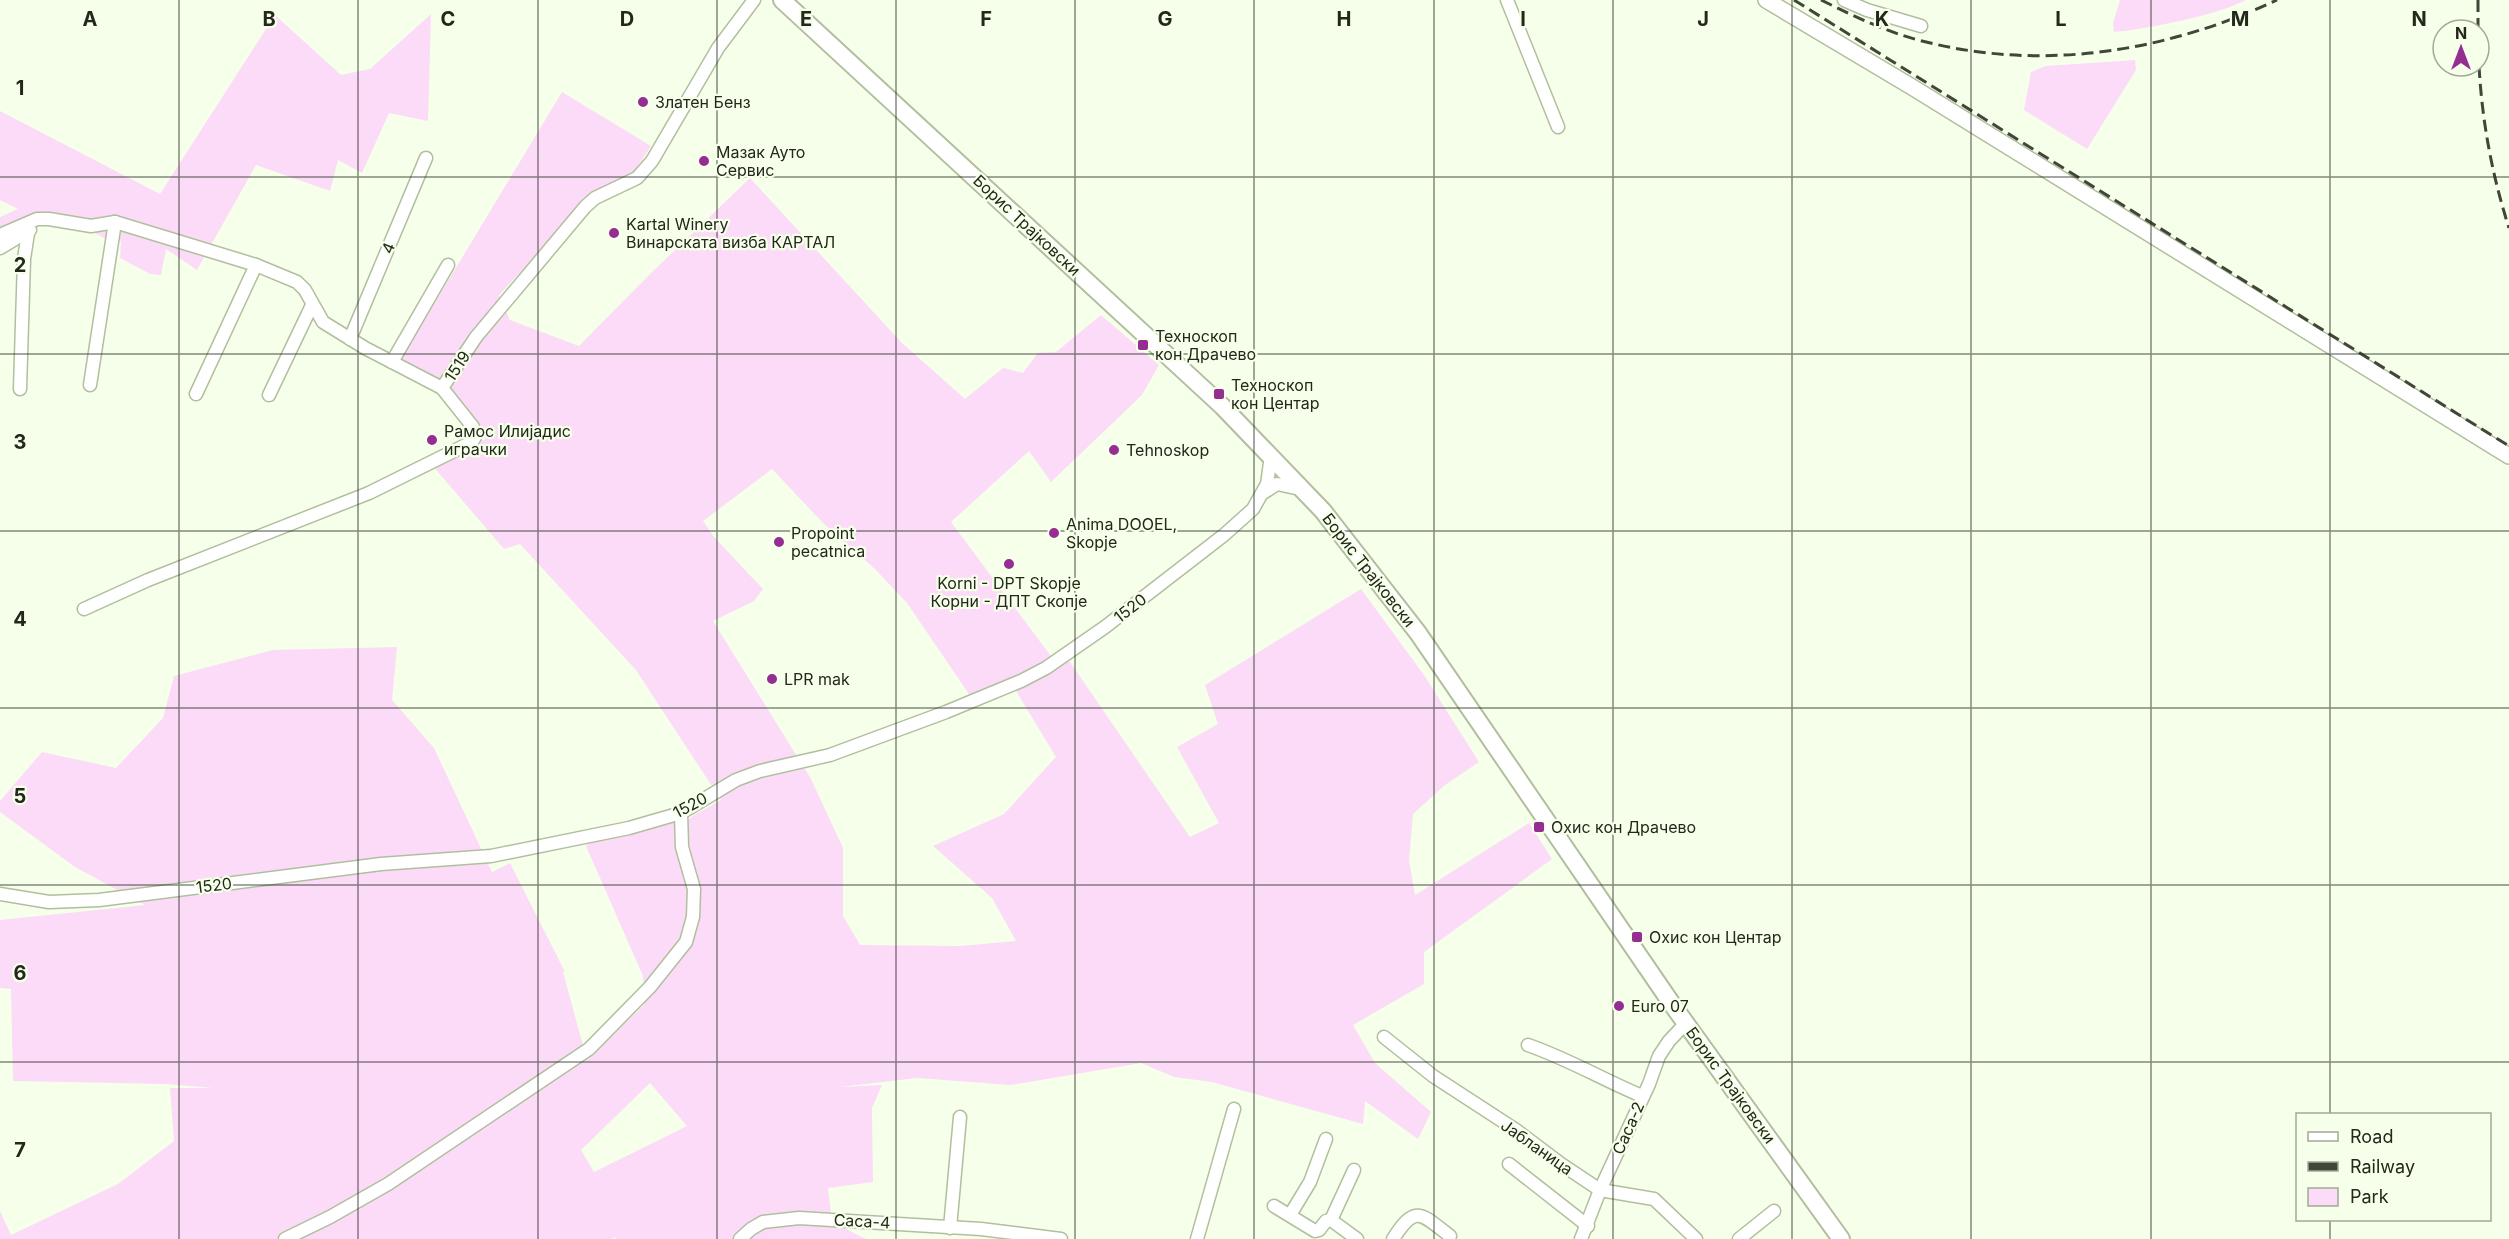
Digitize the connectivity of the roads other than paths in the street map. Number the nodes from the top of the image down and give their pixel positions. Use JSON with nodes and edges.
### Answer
{"nodes":[{"id":1,"x":754,"y":0,"type":"edge"},
{"id":2,"x":782,"y":0,"type":"edge"},
{"id":3,"x":1508,"y":0,"type":"edge"},
{"id":4,"x":1767,"y":0,"type":"edge"},
{"id":5,"x":1844,"y":0,"type":"edge"},
{"id":6,"x":1922,"y":26,"type":"dead end"},
{"id":7,"x":1558,"y":127,"type":"dead end"},
{"id":8,"x":426,"y":158,"type":"dead end"},
{"id":9,"x":42,"y":219,"type":"junction"},
{"id":10,"x":115,"y":222,"type":"junction"},
{"id":11,"x":27,"y":233,"type":"junction"},
{"id":12,"x":0,"y":236,"type":"edge"},
{"id":13,"x":0,"y":248,"type":"edge"},
{"id":14,"x":256,"y":265,"type":"junction"},
{"id":15,"x":448,"y":265,"type":"dead end"},
{"id":16,"x":312,"y":306,"type":"junction"},
{"id":17,"x":350,"y":339,"type":"junction"},
{"id":18,"x":392,"y":362,"type":"junction"},
{"id":19,"x":90,"y":385,"type":"dead end"},
{"id":20,"x":442,"y":388,"type":"junction"},
{"id":21,"x":20,"y":389,"type":"dead end"},
{"id":22,"x":196,"y":394,"type":"dead end"},
{"id":23,"x":269,"y":395,"type":"dead end"},
{"id":24,"x":1271,"y":456,"type":"junction"},
{"id":25,"x":2509,"y":456,"type":"edge"},
{"id":26,"x":1304,"y":490,"type":"junction"},
{"id":27,"x":1263,"y":493,"type":"junction"},
{"id":28,"x":84,"y":609,"type":"dead end"},
{"id":29,"x":681,"y":813,"type":"junction"},
{"id":30,"x":0,"y":894,"type":"edge"},
{"id":31,"x":1686,"y":1023,"type":"junction"},
{"id":32,"x":1383,"y":1037,"type":"dead end"},
{"id":33,"x":1528,"y":1046,"type":"dead end"},
{"id":34,"x":1642,"y":1096,"type":"junction"},
{"id":35,"x":1234,"y":1109,"type":"dead end"},
{"id":36,"x":960,"y":1117,"type":"dead end"},
{"id":37,"x":1326,"y":1139,"type":"dead end"},
{"id":38,"x":1509,"y":1164,"type":"dead end"},
{"id":39,"x":1354,"y":1170,"type":"dead end"},
{"id":40,"x":1599,"y":1190,"type":"junction"},
{"id":41,"x":1274,"y":1206,"type":"dead end"},
{"id":42,"x":1774,"y":1211,"type":"dead end"},
{"id":43,"x":1290,"y":1215,"type":"junction"},
{"id":44,"x":1331,"y":1220,"type":"junction"},
{"id":45,"x":1588,"y":1226,"type":"junction"},
{"id":46,"x":950,"y":1228,"type":"junction"},
{"id":47,"x":1450,"y":1236,"type":"dead end"},
{"id":48,"x":1056,"y":1238,"type":"edge"},
{"id":49,"x":285,"y":1239,"type":"edge"},
{"id":50,"x":740,"y":1239,"type":"edge"},
{"id":51,"x":1197,"y":1239,"type":"edge"},
{"id":52,"x":1357,"y":1239,"type":"edge"},
{"id":53,"x":1393,"y":1239,"type":"edge"},
{"id":54,"x":1581,"y":1239,"type":"edge"},
{"id":55,"x":1696,"y":1239,"type":"edge"},
{"id":56,"x":1739,"y":1239,"type":"edge"},
{"id":57,"x":1841,"y":1239,"type":"edge"}],
"edges":[{"from":1,"to":20,"type":"street","name":"1519"},
{"from":2,"to":24,"type":"main road","name":"Борис Трајковски"},
{"from":3,"to":7,"type":"street"},
{"from":4,"to":25,"type":"street"},
{"from":5,"to":6,"type":"street"},
{"from":8,"to":17,"type":"street","name":"4"},
{"from":9,"to":10,"type":"street","name":"1519"},
{"from":9,"to":11,"type":"street"},
{"from":9,"to":12,"type":"street"},
{"from":10,"to":14,"type":"street","name":"1519"},
{"from":10,"to":19,"type":"street"},
{"from":11,"to":13,"type":"street"},
{"from":11,"to":21,"type":"street"},
{"from":14,"to":16,"type":"street","name":"1519"},
{"from":14,"to":22,"type":"street"},
{"from":15,"to":18,"type":"street"},
{"from":16,"to":17,"type":"street","name":"1519"},
{"from":16,"to":23,"type":"street"},
{"from":17,"to":18,"type":"street","name":"1519"},
{"from":18,"to":20,"type":"street","name":"1519"},
{"from":20,"to":28,"type":"street"},
{"from":24,"to":26,"type":"main road","name":"Борис Трајковски"},
{"from":24,"to":27,"type":"street","name":"1520"},
{"from":26,"to":27,"type":"street"},
{"from":26,"to":31,"type":"main road","name":"Борис Трајковски"},
{"from":27,"to":29,"type":"street","name":"1520"},
{"from":29,"to":30,"type":"street","name":"1520"},
{"from":29,"to":49,"type":"street"},
{"from":31,"to":34,"type":"street","name":"Саса-2"},
{"from":31,"to":57,"type":"main road","name":"Борис Трајковски"},
{"from":32,"to":40,"type":"street","name":"Јабланица"},
{"from":33,"to":34,"type":"street"},
{"from":34,"to":40,"type":"street","name":"Саса-2"},
{"from":35,"to":51,"type":"street"},
{"from":36,"to":46,"type":"street"},
{"from":37,"to":43,"type":"street"},
{"from":38,"to":45,"type":"street"},
{"from":39,"to":44,"type":"street"},
{"from":40,"to":45,"type":"street","name":"Саса-2"},
{"from":40,"to":55,"type":"street","name":"Јабланица"},
{"from":41,"to":43,"type":"street"},
{"from":42,"to":56,"type":"street"},
{"from":43,"to":44,"type":"street"},
{"from":44,"to":52,"type":"street"},
{"from":45,"to":54,"type":"street","name":"Саса-2"},
{"from":46,"to":48,"type":"street","name":"Саса-4"},
{"from":46,"to":50,"type":"street","name":"Саса-4"},
{"from":47,"to":53,"type":"street"}]}
